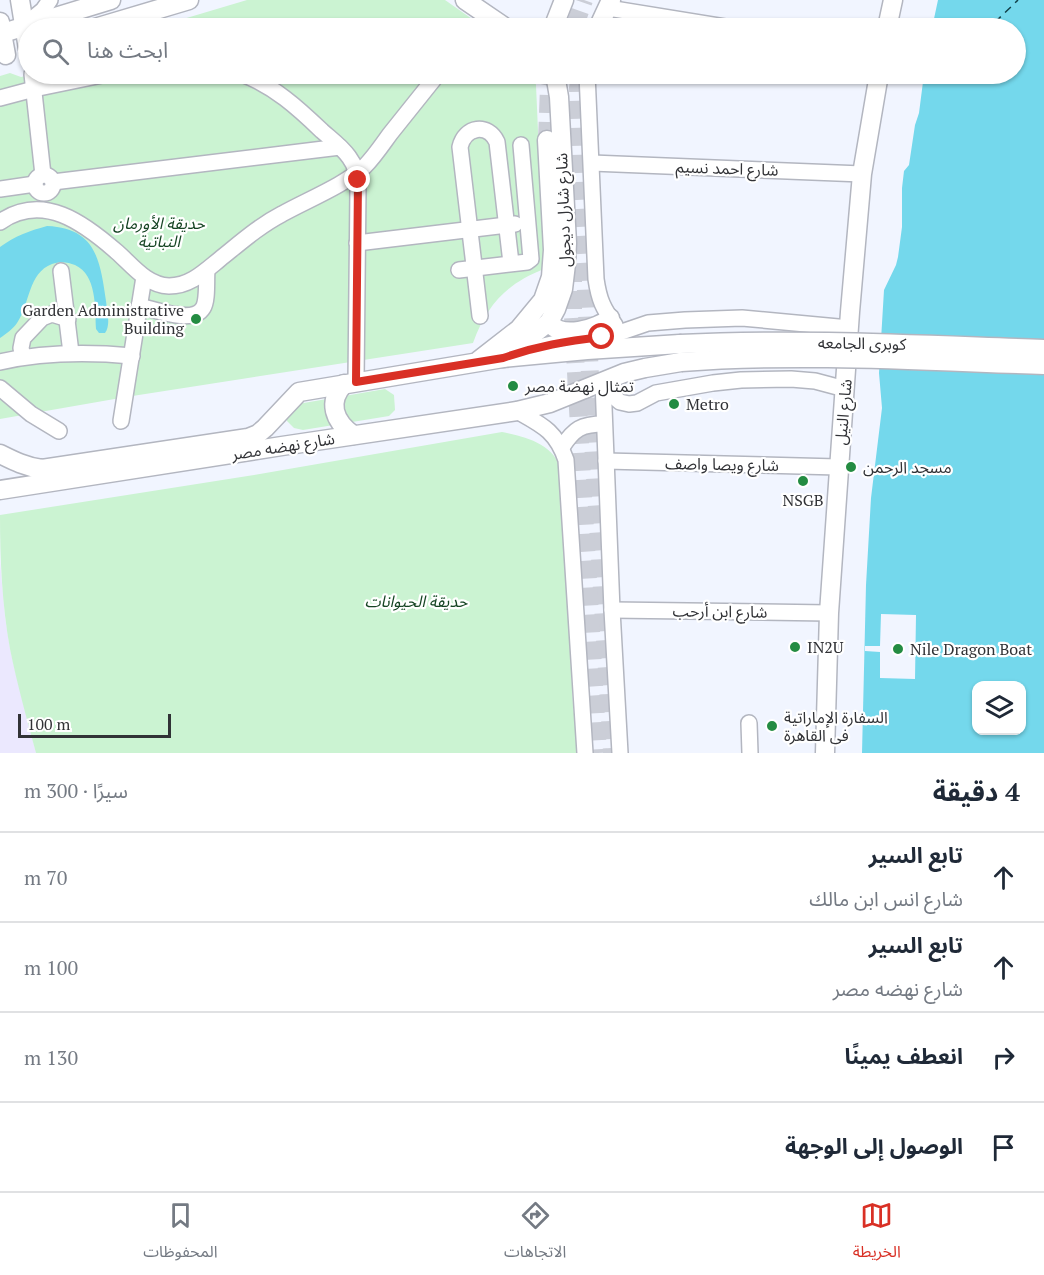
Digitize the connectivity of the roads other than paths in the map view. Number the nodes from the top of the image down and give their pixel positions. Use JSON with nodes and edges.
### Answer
{"nodes":[{"id":1,"x":20,"y":0,"type":"edge"},
{"id":2,"x":50,"y":0,"type":"edge"},
{"id":3,"x":111,"y":0,"type":"edge"},
{"id":4,"x":189,"y":0,"type":"edge"},
{"id":5,"x":465,"y":0,"type":"edge"},
{"id":6,"x":564,"y":0,"type":"edge"},
{"id":7,"x":893,"y":0,"type":"edge"},
{"id":8,"x":609,"y":4,"type":"edge"},
{"id":9,"x":23,"y":18,"type":"edge"},
{"id":10,"x":34,"y":18,"type":"edge"},
{"id":11,"x":51,"y":18,"type":"edge"},
{"id":12,"x":128,"y":18,"type":"edge"},
{"id":13,"x":491,"y":18,"type":"edge"},
{"id":14,"x":557,"y":18,"type":"edge"},
{"id":15,"x":603,"y":18,"type":"edge"},
{"id":16,"x":680,"y":18,"type":"edge"},
{"id":17,"x":889,"y":18,"type":"edge"},
{"id":18,"x":18,"y":27,"type":"edge"},
{"id":19,"x":1,"y":29,"type":"edge"},
{"id":20,"x":18,"y":52,"type":"edge"},
{"id":21,"x":3,"y":56,"type":"edge"},
{"id":22,"x":27,"y":84,"type":"edge"},
{"id":23,"x":33,"y":84,"type":"edge"},
{"id":24,"x":264,"y":84,"type":"edge"},
{"id":25,"x":430,"y":84,"type":"edge"},
{"id":26,"x":557,"y":84,"type":"edge"},
{"id":27,"x":588,"y":84,"type":"edge"},
{"id":28,"x":877,"y":84,"type":"edge"},
{"id":29,"x":0,"y":98,"type":"edge"},
{"id":30,"x":547,"y":140,"type":"tunnel mouth"},
{"id":31,"x":520,"y":145,"type":"dead end"},
{"id":32,"x":340,"y":147,"type":"junction"},
{"id":33,"x":592,"y":163,"type":"junction"},
{"id":34,"x":357,"y":173,"type":"junction"},
{"id":35,"x":862,"y":174,"type":"junction"},
{"id":36,"x":44,"y":183,"type":"junction"},
{"id":37,"x":0,"y":189,"type":"edge"},
{"id":38,"x":50,"y":210,"type":"junction"},
{"id":39,"x":0,"y":222,"type":"edge"},
{"id":40,"x":527,"y":222,"type":"junction"},
{"id":41,"x":507,"y":225,"type":"junction"},
{"id":42,"x":470,"y":230,"type":"junction"},
{"id":43,"x":357,"y":243,"type":"junction"},
{"id":44,"x":511,"y":263,"type":"junction"},
{"id":45,"x":466,"y":269,"type":"junction"},
{"id":46,"x":207,"y":270,"type":"junction"},
{"id":47,"x":61,"y":271,"type":"dead end"},
{"id":48,"x":144,"y":277,"type":"junction"},
{"id":49,"x":140,"y":306,"type":"junction"},
{"id":50,"x":480,"y":316,"type":"dead end"},
{"id":51,"x":610,"y":318,"type":"junction"},
{"id":52,"x":68,"y":319,"type":"junction"},
{"id":53,"x":549,"y":322,"type":"junction"},
{"id":54,"x":849,"y":327,"type":"junction"},
{"id":55,"x":620,"y":333,"type":"junction"},
{"id":56,"x":1044,"y":349,"type":"edge"},
{"id":57,"x":71,"y":353,"type":"junction"},
{"id":58,"x":132,"y":356,"type":"junction"},
{"id":59,"x":23,"y":357,"type":"junction"},
{"id":60,"x":503,"y":358,"type":"junction"},
{"id":61,"x":0,"y":362,"type":"edge"},
{"id":62,"x":477,"y":362,"type":"junction"},
{"id":63,"x":1044,"y":365,"type":"edge"},
{"id":64,"x":603,"y":382,"type":"junction"},
{"id":65,"x":350,"y":383,"type":"junction"},
{"id":66,"x":0,"y":388,"type":"edge"},
{"id":67,"x":845,"y":389,"type":"junction"},
{"id":68,"x":517,"y":411,"type":"junction"},
{"id":69,"x":121,"y":421,"type":"dead end"},
{"id":70,"x":604,"y":424,"type":"junction"},
{"id":71,"x":60,"y":431,"type":"dead end"},
{"id":72,"x":353,"y":435,"type":"junction"},
{"id":73,"x":562,"y":447,"type":"junction"},
{"id":74,"x":0,"y":454,"type":"edge"},
{"id":75,"x":606,"y":461,"type":"junction"},
{"id":76,"x":838,"y":467,"type":"junction"},
{"id":77,"x":0,"y":490,"type":"edge"},
{"id":78,"x":612,"y":610,"type":"junction"},
{"id":79,"x":829,"y":613,"type":"junction"},
{"id":80,"x":749,"y":723,"type":"dead end"},
{"id":81,"x":585,"y":753,"type":"edge"},
{"id":82,"x":620,"y":753,"type":"edge"},
{"id":83,"x":750,"y":753,"type":"edge"},
{"id":84,"x":825,"y":753,"type":"edge"}],
"edges":[{"from":1,"to":9,"type":"main road"},
{"from":2,"to":10,"type":"street"},
{"from":3,"to":11,"type":"main road"},
{"from":4,"to":12,"type":"main road"},
{"from":5,"to":13,"type":"main road"},
{"from":6,"to":14,"type":"main road"},
{"from":7,"to":17,"type":"main road"},
{"from":8,"to":15,"type":"main road"},
{"from":8,"to":16,"type":"street"},
{"from":18,"to":19,"type":"main road"},
{"from":19,"to":21,"type":"main road"},
{"from":20,"to":21,"type":"main road"},
{"from":22,"to":29,"type":"street"},
{"from":23,"to":36,"type":"street"},
{"from":24,"to":32,"type":"street"},
{"from":25,"to":34,"type":"street"},
{"from":26,"to":53,"type":"main road","name":"شارع شارل ديجول"},
{"from":27,"to":33,"type":"street"},
{"from":28,"to":35,"type":"main road","name":"شارع النيل"},
{"from":30,"to":62,"type":"main road"},
{"from":31,"to":40,"type":"street"},
{"from":32,"to":34,"type":"street"},
{"from":32,"to":36,"type":"street"},
{"from":33,"to":35,"type":"street","name":"شارع احمد نسيم"},
{"from":33,"to":51,"type":"street"},
{"from":34,"to":43,"type":"street"},
{"from":34,"to":46,"type":"street"},
{"from":35,"to":54,"type":"main road","name":"شارع النيل"},
{"from":36,"to":37,"type":"street"},
{"from":36,"to":38,"type":"street"},
{"from":38,"to":39,"type":"street"},
{"from":38,"to":48,"type":"street"},
{"from":40,"to":41,"type":"street"},
{"from":40,"to":44,"type":"street"},
{"from":41,"to":42,"type":"street"},
{"from":41,"to":42,"type":"street"},
{"from":41,"to":44,"type":"street"},
{"from":42,"to":43,"type":"street"},
{"from":42,"to":45,"type":"street"},
{"from":43,"to":65,"type":"street"},
{"from":44,"to":45,"type":"street"},
{"from":45,"to":50,"type":"street"},
{"from":46,"to":48,"type":"street"},
{"from":46,"to":49,"type":"street"},
{"from":47,"to":52,"type":"street"},
{"from":48,"to":49,"type":"street"},
{"from":49,"to":58,"type":"street"},
{"from":51,"to":53,"type":"main road"},
{"from":51,"to":55,"type":"street"},
{"from":52,"to":57,"type":"street"},
{"from":52,"to":59,"type":"street"},
{"from":53,"to":60,"type":"main road","name":"شارع شارل ديجول"},
{"from":54,"to":55,"type":"street"},
{"from":54,"to":67,"type":"main road","name":"شارع النيل"},
{"from":55,"to":60,"type":"street"},
{"from":56,"to":60,"type":"main road","name":"كوبرى الجامعه","bridge":true},
{"from":57,"to":58,"type":"street"},
{"from":57,"to":59,"type":"street"},
{"from":58,"to":69,"type":"street"},
{"from":59,"to":61,"type":"street"},
{"from":60,"to":62,"type":"main road","name":"شارع نهضه مصر"},
{"from":62,"to":65,"type":"main road","name":"شارع نهضه مصر"},
{"from":63,"to":64,"type":"main road","name":"كوبرى الجامعه","bridge":true},
{"from":64,"to":67,"type":"street"},
{"from":64,"to":68,"type":"main road","name":"شارع نهضه مصر"},
{"from":64,"to":70,"type":"street"},
{"from":65,"to":72,"type":"main road"},
{"from":65,"to":74,"type":"main road","name":"شارع نهضه مصر"},
{"from":66,"to":71,"type":"street"},
{"from":67,"to":76,"type":"main road","name":"شارع النيل"},
{"from":68,"to":72,"type":"main road","name":"شارع نهضه مصر"},
{"from":68,"to":73,"type":"street"},
{"from":70,"to":73,"type":"street"},
{"from":70,"to":75,"type":"street"},
{"from":72,"to":77,"type":"main road","name":"شارع نهضه مصر"},
{"from":73,"to":81,"type":"street"},
{"from":75,"to":76,"type":"street","name":"شارع ويصا واصف"},
{"from":75,"to":78,"type":"street"},
{"from":76,"to":79,"type":"main road","name":"شارع النيل"},
{"from":78,"to":79,"type":"street","name":"شارع ابن أرحب"},
{"from":78,"to":82,"type":"street"},
{"from":79,"to":84,"type":"main road","name":"شارع النيل"},
{"from":80,"to":83,"type":"street"}]}
